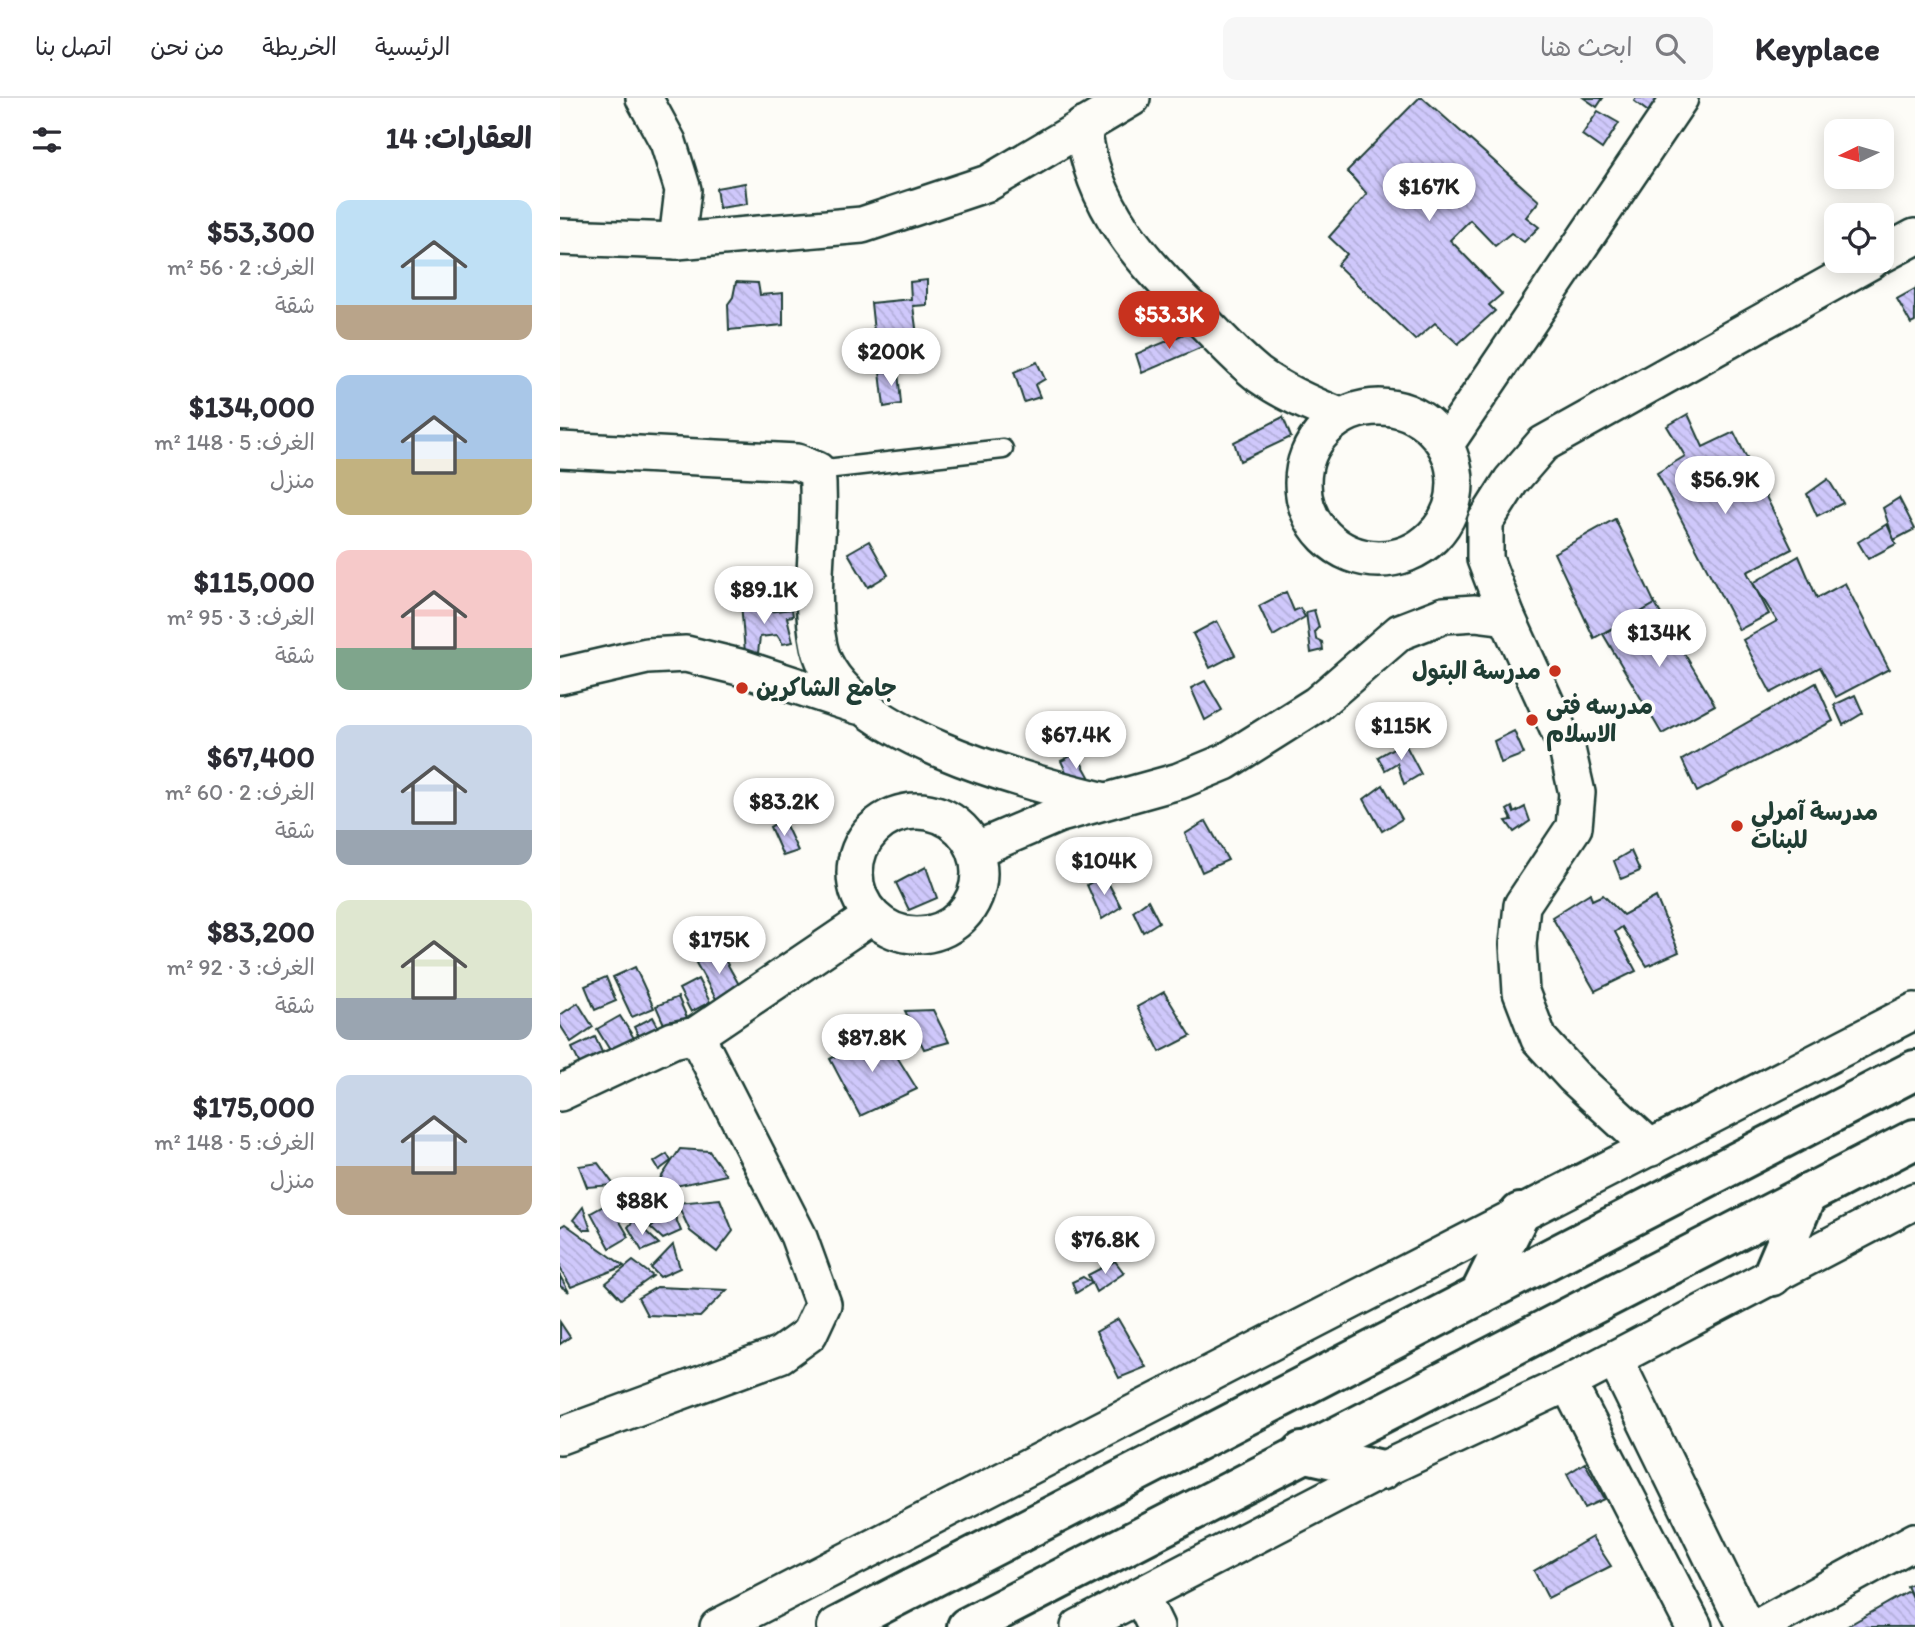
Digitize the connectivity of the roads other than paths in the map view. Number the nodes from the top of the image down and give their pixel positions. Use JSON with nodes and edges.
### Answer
{"nodes":[{"id":1,"x":644,"y":98,"type":"edge"},
{"id":2,"x":1132,"y":98,"type":"edge"},
{"id":3,"x":1680,"y":98,"type":"edge"},
{"id":4,"x":1083,"y":126,"type":"junction"},
{"id":5,"x":560,"y":237,"type":"edge"},
{"id":6,"x":1915,"y":237,"type":"edge"},
{"id":7,"x":677,"y":241,"type":"junction"},
{"id":8,"x":1894,"y":248,"type":"edge"},
{"id":9,"x":1849,"y":273,"type":"edge"},
{"id":10,"x":1340,"y":416,"type":"junction"},
{"id":11,"x":1446,"y":444,"type":"junction"},
{"id":12,"x":1003,"y":449,"type":"dead end"},
{"id":13,"x":560,"y":450,"type":"edge"},
{"id":14,"x":817,"y":470,"type":"junction"},
{"id":15,"x":1448,"y":514,"type":"junction"},
{"id":16,"x":1485,"y":522,"type":"junction"},
{"id":17,"x":1507,"y":617,"type":"junction"},
{"id":18,"x":560,"y":676,"type":"edge"},
{"id":19,"x":858,"y":706,"type":"junction"},
{"id":20,"x":1105,"y":801,"type":"junction"},
{"id":21,"x":975,"y":850,"type":"junction"},
{"id":22,"x":872,"y":916,"type":"junction"},
{"id":23,"x":1915,"y":1011,"type":"edge"},
{"id":24,"x":696,"y":1035,"type":"junction"},
{"id":25,"x":1915,"y":1070,"type":"edge"},
{"id":26,"x":560,"y":1093,"type":"edge"},
{"id":27,"x":1915,"y":1139,"type":"edge"},
{"id":28,"x":1651,"y":1149,"type":"junction"},
{"id":29,"x":1807,"y":1194,"type":"junction"},
{"id":30,"x":1915,"y":1201,"type":"edge"},
{"id":31,"x":1520,"y":1213,"type":"junction"},
{"id":32,"x":1772,"y":1276,"type":"junction"},
{"id":33,"x":1479,"y":1296,"type":"junction"},
{"id":34,"x":1615,"y":1359,"type":"junction"},
{"id":35,"x":1568,"y":1383,"type":"junction"},
{"id":36,"x":560,"y":1436,"type":"edge"},
{"id":37,"x":1301,"y":1452,"type":"junction"},
{"id":38,"x":1382,"y":1470,"type":"junction"},
{"id":39,"x":1915,"y":1541,"type":"edge"},
{"id":40,"x":1141,"y":1596,"type":"junction"},
{"id":41,"x":718,"y":1627,"type":"edge"},
{"id":42,"x":837,"y":1627,"type":"edge"},
{"id":43,"x":967,"y":1627,"type":"edge"},
{"id":44,"x":1079,"y":1627,"type":"edge"},
{"id":45,"x":1156,"y":1627,"type":"edge"},
{"id":46,"x":1694,"y":1627,"type":"edge"},
{"id":47,"x":1746,"y":1627,"type":"edge"},
{"id":48,"x":1758,"y":1627,"type":"edge"}],
"edges":[{"from":1,"to":7,"type":"street"},
{"from":2,"to":4,"type":"street"},
{"from":3,"to":11,"type":"street"},
{"from":4,"to":7,"type":"street"},
{"from":4,"to":10,"type":"street"},
{"from":5,"to":7,"type":"street"},
{"from":6,"to":8,"type":"street"},
{"from":9,"to":16,"type":"street"},
{"from":10,"to":11,"type":"street"},
{"from":10,"to":15,"type":"street"},
{"from":11,"to":15,"type":"street"},
{"from":12,"to":14,"type":"lane"},
{"from":13,"to":14,"type":"street"},
{"from":14,"to":19,"type":"street"},
{"from":15,"to":16,"type":"street"},
{"from":16,"to":17,"type":"street"},
{"from":17,"to":20,"type":"street"},
{"from":17,"to":28,"type":"street"},
{"from":18,"to":19,"type":"street"},
{"from":19,"to":20,"type":"street"},
{"from":20,"to":21,"type":"street"},
{"from":21,"to":22,"type":"street"},
{"from":21,"to":22,"type":"street"},
{"from":22,"to":24,"type":"street"},
{"from":23,"to":28,"type":"street"},
{"from":24,"to":26,"type":"street"},
{"from":24,"to":36,"type":"street"},
{"from":25,"to":33,"type":"main road"},
{"from":27,"to":29,"type":"main road"},
{"from":28,"to":31,"type":"street"},
{"from":29,"to":32,"type":"main road"},
{"from":29,"to":37,"type":"main road"},
{"from":30,"to":32,"type":"street"},
{"from":31,"to":33,"type":"main road"},
{"from":31,"to":41,"type":"street"},
{"from":32,"to":34,"type":"street"},
{"from":33,"to":42,"type":"main road"},
{"from":34,"to":35,"type":"street"},
{"from":34,"to":47,"type":"street"},
{"from":35,"to":38,"type":"street"},
{"from":35,"to":46,"type":"street"},
{"from":37,"to":38,"type":"main road"},
{"from":37,"to":43,"type":"main road"},
{"from":38,"to":40,"type":"street"},
{"from":39,"to":48,"type":"street"},
{"from":40,"to":44,"type":"street"},
{"from":40,"to":45,"type":"street"}]}
